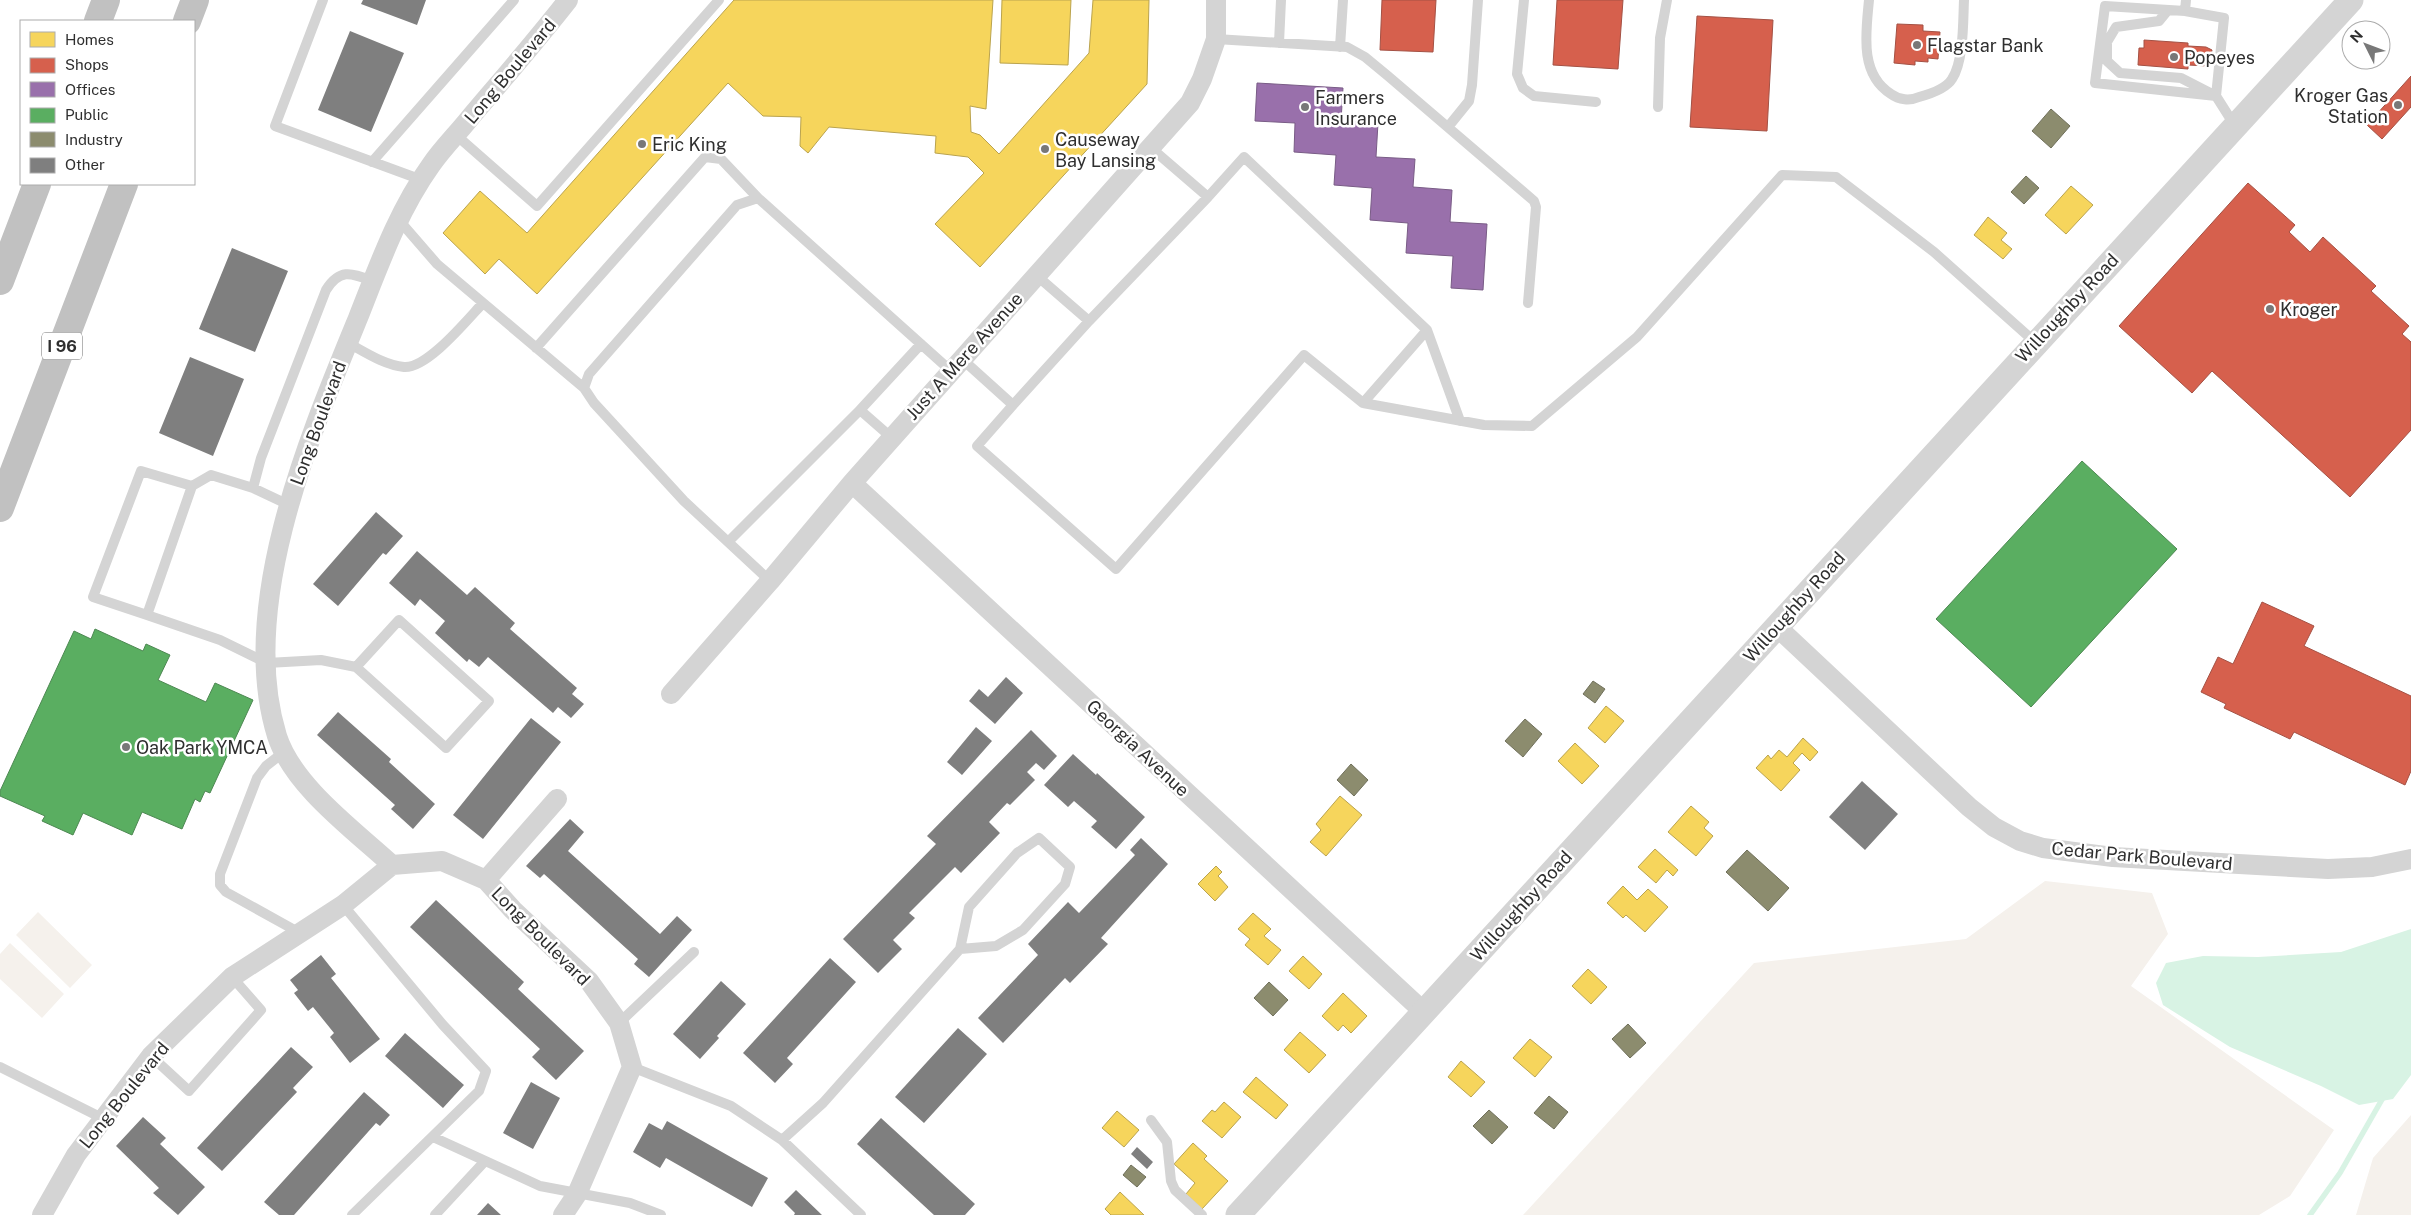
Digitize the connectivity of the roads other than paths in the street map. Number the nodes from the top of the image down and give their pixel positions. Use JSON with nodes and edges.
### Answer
{"nodes":[{"id":1,"x":106,"y":0,"type":"edge"},
{"id":2,"x":195,"y":0,"type":"edge"},
{"id":3,"x":323,"y":0,"type":"edge"},
{"id":4,"x":514,"y":0,"type":"edge"},
{"id":5,"x":568,"y":0,"type":"edge"},
{"id":6,"x":719,"y":0,"type":"edge"},
{"id":7,"x":1216,"y":0,"type":"edge"},
{"id":8,"x":1281,"y":0,"type":"edge"},
{"id":9,"x":1343,"y":0,"type":"edge"},
{"id":10,"x":1478,"y":0,"type":"edge"},
{"id":11,"x":1524,"y":0,"type":"edge"},
{"id":12,"x":1667,"y":0,"type":"edge"},
{"id":13,"x":1869,"y":0,"type":"edge"},
{"id":14,"x":1964,"y":0,"type":"edge"},
{"id":15,"x":2186,"y":0,"type":"edge"},
{"id":16,"x":2350,"y":0,"type":"edge"},
{"id":17,"x":2168,"y":10,"type":"junction"},
{"id":18,"x":2185,"y":11,"type":"junction"},
{"id":19,"x":98,"y":20,"type":"edge"},
{"id":20,"x":187,"y":20,"type":"edge"},
{"id":21,"x":1216,"y":39,"type":"junction"},
{"id":22,"x":1279,"y":43,"type":"junction"},
{"id":23,"x":1340,"y":47,"type":"junction"},
{"id":24,"x":2216,"y":96,"type":"junction"},
{"id":25,"x":1596,"y":102,"type":"dead end"},
{"id":26,"x":1658,"y":107,"type":"dead end"},
{"id":27,"x":2235,"y":126,"type":"junction"},
{"id":28,"x":1448,"y":127,"type":"junction"},
{"id":29,"x":456,"y":135,"type":"junction"},
{"id":30,"x":1150,"y":147,"type":"junction"},
{"id":31,"x":372,"y":162,"type":"junction"},
{"id":32,"x":422,"y":180,"type":"junction"},
{"id":33,"x":37,"y":185,"type":"edge"},
{"id":34,"x":124,"y":185,"type":"edge"},
{"id":35,"x":1208,"y":197,"type":"junction"},
{"id":36,"x":758,"y":198,"type":"junction"},
{"id":37,"x":398,"y":219,"type":"junction"},
{"id":38,"x":1036,"y":275,"type":"junction"},
{"id":39,"x":0,"y":281,"type":"edge"},
{"id":40,"x":373,"y":281,"type":"junction"},
{"id":41,"x":483,"y":303,"type":"junction"},
{"id":42,"x":1528,"y":303,"type":"dead end"},
{"id":43,"x":1089,"y":321,"type":"junction"},
{"id":44,"x":1427,"y":330,"type":"junction"},
{"id":45,"x":348,"y":343,"type":"junction"},
{"id":46,"x":2036,"y":343,"type":"junction"},
{"id":47,"x":921,"y":344,"type":"junction"},
{"id":48,"x":536,"y":348,"type":"junction"},
{"id":49,"x":957,"y":365,"type":"junction"},
{"id":50,"x":584,"y":388,"type":"junction"},
{"id":51,"x":1362,"y":403,"type":"junction"},
{"id":52,"x":1013,"y":404,"type":"junction"},
{"id":53,"x":860,"y":410,"type":"junction"},
{"id":54,"x":1460,"y":421,"type":"junction"},
{"id":55,"x":892,"y":438,"type":"junction"},
{"id":56,"x":852,"y":483,"type":"junction"},
{"id":57,"x":192,"y":486,"type":"junction"},
{"id":58,"x":253,"y":488,"type":"junction"},
{"id":59,"x":288,"y":505,"type":"junction"},
{"id":60,"x":0,"y":508,"type":"edge"},
{"id":61,"x":728,"y":542,"type":"junction"},
{"id":62,"x":770,"y":581,"type":"junction"},
{"id":63,"x":147,"y":615,"type":"junction"},
{"id":64,"x":1776,"y":626,"type":"junction"},
{"id":65,"x":267,"y":663,"type":"junction"},
{"id":66,"x":356,"y":668,"type":"junction"},
{"id":67,"x":671,"y":694,"type":"dead end"},
{"id":68,"x":284,"y":752,"type":"junction"},
{"id":69,"x":557,"y":799,"type":"dead end"},
{"id":70,"x":2411,"y":859,"type":"edge"},
{"id":71,"x":392,"y":865,"type":"junction"},
{"id":72,"x":486,"y":880,"type":"junction"},
{"id":73,"x":344,"y":905,"type":"junction"},
{"id":74,"x":300,"y":933,"type":"junction"},
{"id":75,"x":960,"y":949,"type":"junction"},
{"id":76,"x":694,"y":952,"type":"dead end"},
{"id":77,"x":232,"y":977,"type":"junction"},
{"id":78,"x":1424,"y":1012,"type":"junction"},
{"id":79,"x":619,"y":1023,"type":"junction"},
{"id":80,"x":150,"y":1056,"type":"junction"},
{"id":81,"x":0,"y":1067,"type":"edge"},
{"id":82,"x":632,"y":1067,"type":"junction"},
{"id":83,"x":104,"y":1119,"type":"junction"},
{"id":84,"x":1151,"y":1120,"type":"dead end"},
{"id":85,"x":433,"y":1137,"type":"junction"},
{"id":86,"x":782,"y":1140,"type":"junction"},
{"id":87,"x":485,"y":1161,"type":"junction"},
{"id":88,"x":577,"y":1194,"type":"junction"},
{"id":89,"x":42,"y":1215,"type":"edge"},
{"id":90,"x":352,"y":1215,"type":"edge"},
{"id":91,"x":435,"y":1215,"type":"edge"},
{"id":92,"x":563,"y":1215,"type":"edge"},
{"id":93,"x":661,"y":1215,"type":"edge"},
{"id":94,"x":861,"y":1215,"type":"edge"},
{"id":95,"x":1202,"y":1215,"type":"edge"},
{"id":96,"x":1238,"y":1215,"type":"edge"}],
"edges":[{"from":1,"to":19,"type":"highway"},
{"from":2,"to":20,"type":"highway"},
{"from":3,"to":31,"type":"lane"},
{"from":4,"to":31,"type":"lane"},
{"from":5,"to":29,"type":"street","name":"Long Boulevard"},
{"from":6,"to":29,"type":"lane"},
{"from":7,"to":21,"type":"street","name":"Just A Mere Avenue"},
{"from":8,"to":22,"type":"lane"},
{"from":9,"to":23,"type":"lane"},
{"from":10,"to":28,"type":"lane"},
{"from":11,"to":25,"type":"lane"},
{"from":12,"to":26,"type":"lane"},
{"from":13,"to":14,"type":"lane"},
{"from":15,"to":18,"type":"lane"},
{"from":16,"to":27,"type":"street","name":"Willoughby Road"},
{"from":17,"to":18,"type":"lane"},
{"from":17,"to":24,"type":"lane"},
{"from":17,"to":24,"type":"lane"},
{"from":18,"to":24,"type":"lane"},
{"from":21,"to":22,"type":"lane"},
{"from":21,"to":30,"type":"street","name":"Just A Mere Avenue"},
{"from":22,"to":23,"type":"lane"},
{"from":23,"to":28,"type":"lane"},
{"from":24,"to":27,"type":"lane"},
{"from":27,"to":46,"type":"street","name":"Willoughby Road"},
{"from":28,"to":42,"type":"lane"},
{"from":29,"to":32,"type":"street","name":"Long Boulevard"},
{"from":30,"to":35,"type":"lane"},
{"from":30,"to":38,"type":"street","name":"Just A Mere Avenue"},
{"from":31,"to":32,"type":"lane"},
{"from":32,"to":37,"type":"street","name":"Long Boulevard"},
{"from":33,"to":39,"type":"highway"},
{"from":34,"to":60,"type":"highway","number":"I 96"},
{"from":35,"to":43,"type":"lane"},
{"from":35,"to":44,"type":"lane"},
{"from":36,"to":47,"type":"lane"},
{"from":36,"to":48,"type":"lane"},
{"from":36,"to":50,"type":"lane"},
{"from":37,"to":40,"type":"street","name":"Long Boulevard"},
{"from":37,"to":41,"type":"lane"},
{"from":38,"to":43,"type":"lane"},
{"from":38,"to":49,"type":"street","name":"Just A Mere Avenue"},
{"from":40,"to":45,"type":"street","name":"Long Boulevard"},
{"from":40,"to":58,"type":"lane"},
{"from":41,"to":45,"type":"lane"},
{"from":41,"to":48,"type":"lane"},
{"from":43,"to":52,"type":"lane"},
{"from":44,"to":51,"type":"lane"},
{"from":44,"to":54,"type":"lane"},
{"from":45,"to":59,"type":"street","name":"Long Boulevard"},
{"from":46,"to":54,"type":"lane"},
{"from":46,"to":64,"type":"street","name":"Willoughby Road"},
{"from":47,"to":49,"type":"lane"},
{"from":47,"to":53,"type":"lane"},
{"from":48,"to":50,"type":"lane"},
{"from":49,"to":52,"type":"lane"},
{"from":49,"to":55,"type":"street","name":"Just A Mere Avenue"},
{"from":50,"to":61,"type":"lane"},
{"from":51,"to":52,"type":"lane"},
{"from":51,"to":54,"type":"lane"},
{"from":53,"to":55,"type":"lane"},
{"from":53,"to":61,"type":"lane"},
{"from":55,"to":56,"type":"street","name":"Just A Mere Avenue"},
{"from":56,"to":62,"type":"street","name":"Just A Mere Avenue"},
{"from":56,"to":78,"type":"street","name":"Georgia Avenue"},
{"from":57,"to":58,"type":"lane"},
{"from":57,"to":63,"type":"lane"},
{"from":57,"to":63,"type":"lane"},
{"from":58,"to":59,"type":"lane"},
{"from":59,"to":65,"type":"street","name":"Long Boulevard"},
{"from":61,"to":62,"type":"lane"},
{"from":62,"to":67,"type":"street","name":"Just A Mere Avenue"},
{"from":63,"to":65,"type":"lane"},
{"from":64,"to":70,"type":"street","name":"Cedar Park Boulevard"},
{"from":64,"to":78,"type":"street","name":"Willoughby Road"},
{"from":65,"to":66,"type":"lane"},
{"from":65,"to":68,"type":"street","name":"Long Boulevard"},
{"from":66,"to":66,"type":"lane"},
{"from":68,"to":71,"type":"street","name":"Long Boulevard"},
{"from":68,"to":74,"type":"lane"},
{"from":69,"to":72,"type":"street"},
{"from":71,"to":72,"type":"street","name":"Long Boulevard"},
{"from":71,"to":73,"type":"street","name":"Long Boulevard"},
{"from":72,"to":79,"type":"street","name":"Long Boulevard"},
{"from":73,"to":74,"type":"street","name":"Long Boulevard"},
{"from":73,"to":85,"type":"lane"},
{"from":74,"to":77,"type":"street","name":"Long Boulevard"},
{"from":75,"to":75,"type":"lane"},
{"from":75,"to":86,"type":"lane"},
{"from":76,"to":79,"type":"lane"},
{"from":77,"to":80,"type":"street","name":"Long Boulevard"},
{"from":77,"to":80,"type":"lane"},
{"from":78,"to":96,"type":"street","name":"Willoughby Road"},
{"from":79,"to":82,"type":"street","name":"Long Boulevard"},
{"from":80,"to":83,"type":"street","name":"Long Boulevard"},
{"from":81,"to":83,"type":"lane"},
{"from":82,"to":86,"type":"lane"},
{"from":82,"to":88,"type":"street"},
{"from":83,"to":89,"type":"street","name":"Long Boulevard"},
{"from":84,"to":95,"type":"lane"},
{"from":85,"to":87,"type":"lane"},
{"from":85,"to":90,"type":"lane"},
{"from":86,"to":94,"type":"lane"},
{"from":87,"to":88,"type":"lane"},
{"from":87,"to":91,"type":"lane"},
{"from":88,"to":92,"type":"street"},
{"from":88,"to":93,"type":"lane"}]}
